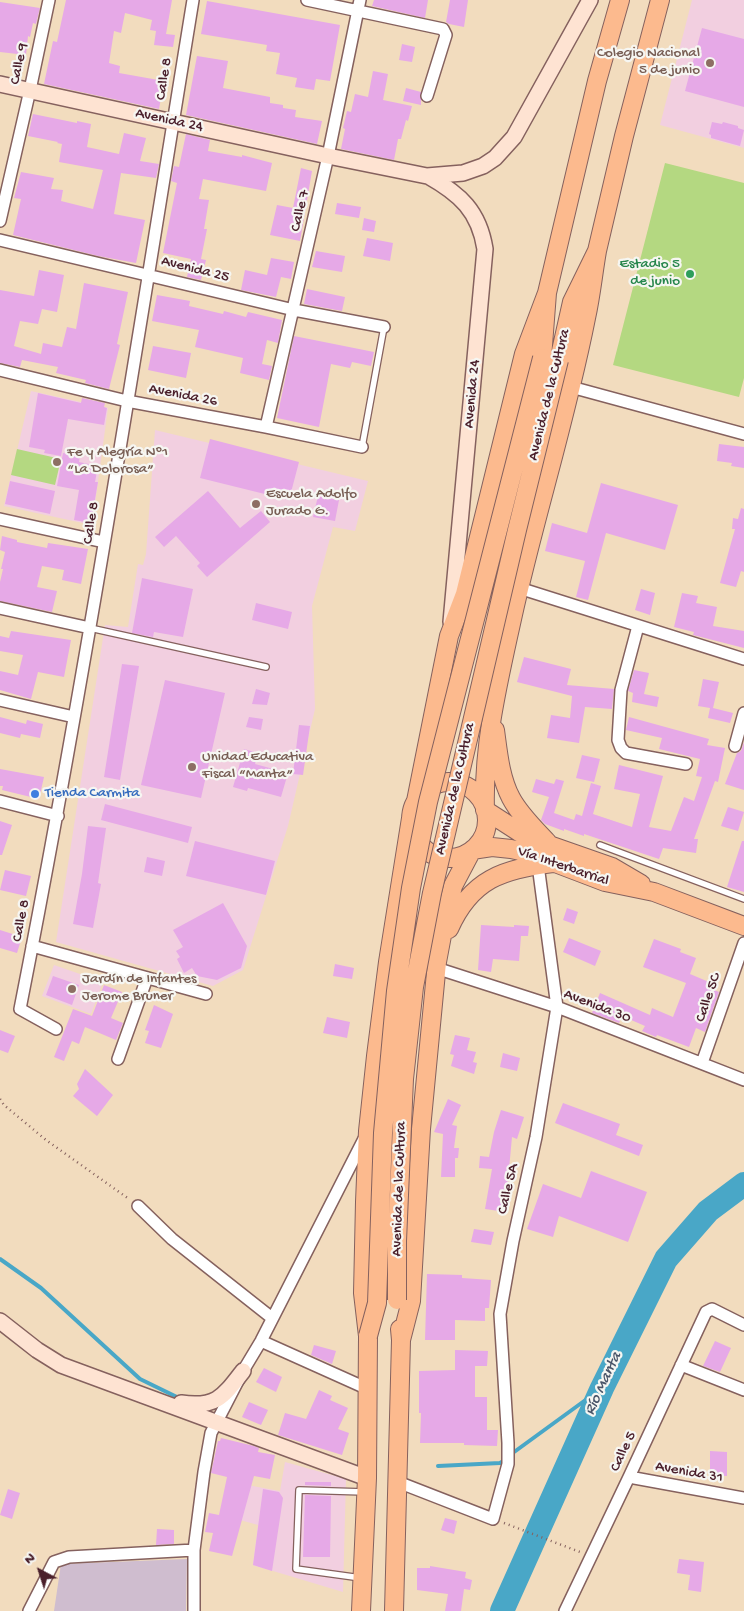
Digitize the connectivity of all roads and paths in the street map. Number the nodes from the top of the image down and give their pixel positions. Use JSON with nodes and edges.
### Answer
{"nodes":[{"id":1,"x":48,"y":0,"type":"edge"},
{"id":2,"x":193,"y":0,"type":"edge"},
{"id":3,"x":307,"y":0,"type":"edge"},
{"id":4,"x":590,"y":0,"type":"edge"},
{"id":5,"x":620,"y":0,"type":"edge"},
{"id":6,"x":660,"y":0,"type":"edge"},
{"id":7,"x":359,"y":6,"type":"edge"},
{"id":8,"x":0,"y":84,"type":"edge"},
{"id":9,"x":30,"y":90,"type":"junction"},
{"id":10,"x":428,"y":96,"type":"dead end"},
{"id":11,"x":173,"y":122,"type":"junction"},
{"id":12,"x":328,"y":156,"type":"junction"},
{"id":13,"x":426,"y":176,"type":"junction"},
{"id":14,"x":0,"y":221,"type":"edge"},
{"id":15,"x":0,"y":240,"type":"edge"},
{"id":16,"x":597,"y":251,"type":"junction"},
{"id":17,"x":148,"y":274,"type":"junction"},
{"id":18,"x":547,"y":293,"type":"junction"},
{"id":19,"x":294,"y":310,"type":"junction"},
{"id":20,"x":384,"y":327,"type":"joint"},
{"id":21,"x":550,"y":359,"type":"junction"},
{"id":22,"x":0,"y":370,"type":"edge"},
{"id":23,"x":571,"y":387,"type":"junction"},
{"id":24,"x":127,"y":401,"type":"junction"},
{"id":25,"x":266,"y":427,"type":"junction"},
{"id":26,"x":744,"y":434,"type":"edge"},
{"id":27,"x":362,"y":447,"type":"joint"},
{"id":28,"x":0,"y":519,"type":"edge"},
{"id":29,"x":104,"y":542,"type":"junction"},
{"id":30,"x":519,"y":588,"type":"junction"},
{"id":31,"x":0,"y":608,"type":"edge"},
{"id":32,"x":638,"y":626,"type":"junction"},
{"id":33,"x":90,"y":628,"type":"junction"},
{"id":34,"x":449,"y":636,"type":"junction"},
{"id":35,"x":744,"y":659,"type":"edge"},
{"id":36,"x":266,"y":667,"type":"dead end"},
{"id":37,"x":0,"y":700,"type":"edge"},
{"id":38,"x":492,"y":708,"type":"junction"},
{"id":39,"x":744,"y":713,"type":"edge"},
{"id":40,"x":74,"y":717,"type":"junction"},
{"id":41,"x":735,"y":746,"type":"dead end"},
{"id":42,"x":686,"y":764,"type":"dead end"},
{"id":43,"x":0,"y":801,"type":"edge"},
{"id":44,"x":414,"y":807,"type":"junction"},
{"id":45,"x":485,"y":810,"type":"junction"},
{"id":46,"x":58,"y":816,"type":"junction"},
{"id":47,"x":600,"y":845,"type":"dead end"},
{"id":48,"x":472,"y":850,"type":"junction"},
{"id":49,"x":548,"y":858,"type":"junction"},
{"id":50,"x":744,"y":899,"type":"edge"},
{"id":51,"x":744,"y":926,"type":"edge"},
{"id":52,"x":744,"y":943,"type":"edge"},
{"id":53,"x":32,"y":946,"type":"junction"},
{"id":54,"x":437,"y":965,"type":"junction"},
{"id":55,"x":147,"y":978,"type":"junction"},
{"id":56,"x":206,"y":994,"type":"dead end"},
{"id":57,"x":557,"y":1007,"type":"junction"},
{"id":58,"x":56,"y":1029,"type":"dead end"},
{"id":59,"x":118,"y":1059,"type":"dead end"},
{"id":60,"x":702,"y":1064,"type":"junction"},
{"id":61,"x":744,"y":1080,"type":"edge"},
{"id":62,"x":0,"y":1099,"type":"edge"},
{"id":63,"x":368,"y":1131,"type":"junction"},
{"id":64,"x":138,"y":1206,"type":"joint"},
{"id":65,"x":272,"y":1318,"type":"junction"},
{"id":66,"x":0,"y":1321,"type":"edge"},
{"id":67,"x":744,"y":1325,"type":"edge"},
{"id":68,"x":368,"y":1336,"type":"junction"},
{"id":69,"x":401,"y":1340,"type":"junction"},
{"id":70,"x":262,"y":1341,"type":"junction"},
{"id":71,"x":681,"y":1365,"type":"junction"},
{"id":72,"x":243,"y":1371,"type":"junction"},
{"id":73,"x":368,"y":1389,"type":"junction"},
{"id":74,"x":744,"y":1390,"type":"edge"},
{"id":75,"x":157,"y":1399,"type":"junction"},
{"id":76,"x":216,"y":1422,"type":"junction"},
{"id":77,"x":629,"y":1477,"type":"junction"},
{"id":78,"x":398,"y":1482,"type":"junction"},
{"id":79,"x":366,"y":1485,"type":"junction"},
{"id":80,"x":744,"y":1498,"type":"edge"},
{"id":81,"x":496,"y":1520,"type":"junction"},
{"id":82,"x":194,"y":1550,"type":"junction"},
{"id":83,"x":584,"y":1554,"type":"dead end"},
{"id":84,"x":363,"y":1578,"type":"junction"},
{"id":85,"x":29,"y":1611,"type":"edge"},
{"id":86,"x":194,"y":1611,"type":"edge"},
{"id":87,"x":361,"y":1611,"type":"edge"},
{"id":88,"x":394,"y":1611,"type":"edge"},
{"id":89,"x":565,"y":1611,"type":"edge"}],
"edges":[{"from":1,"to":9,"type":"street","name":"Calle 9"},
{"from":2,"to":11,"type":"street","name":"Calle 8"},
{"from":3,"to":7,"type":"street"},
{"from":4,"to":13,"type":"main road","name":"Avenida 24"},
{"from":5,"to":18,"type":"main road","name":"Avenida de la Cultura"},
{"from":6,"to":16,"type":"main road","name":"Avenida de la Cultura"},
{"from":7,"to":10,"type":"street"},
{"from":7,"to":12,"type":"street","name":"Calle 7"},
{"from":8,"to":9,"type":"main road","name":"Avenida 24"},
{"from":9,"to":11,"type":"main road","name":"Avenida 24"},
{"from":9,"to":14,"type":"street","name":"Calle 9"},
{"from":11,"to":12,"type":"main road","name":"Avenida 24"},
{"from":11,"to":17,"type":"street","name":"Calle 8"},
{"from":12,"to":13,"type":"main road","name":"Avenida 24"},
{"from":12,"to":19,"type":"street","name":"Calle 7"},
{"from":13,"to":34,"type":"main road","name":"Avenida 24"},
{"from":15,"to":17,"type":"street","name":"Avenida 25"},
{"from":16,"to":21,"type":"main road","name":"Avenida de la Cultura"},
{"from":16,"to":23,"type":"main road","name":"Avenida de la Cultura"},
{"from":17,"to":19,"type":"street","name":"Avenida 25"},
{"from":17,"to":24,"type":"street","name":"Calle 8"},
{"from":18,"to":21,"type":"main road","name":"Avenida de la Cultura"},
{"from":18,"to":34,"type":"main road","name":"Avenida de la Cultura"},
{"from":19,"to":20,"type":"street","name":"Avenida 25"},
{"from":19,"to":25,"type":"street","name":"Calle 7"},
{"from":20,"to":27,"type":"lane"},
{"from":21,"to":68,"type":"main road","name":"Avenida de la Cultura","bridge":true},
{"from":21,"to":69,"type":"main road","name":"Avenida de la Cultura","bridge":true},
{"from":22,"to":24,"type":"street","name":"Avenida 26"},
{"from":23,"to":26,"type":"street"},
{"from":23,"to":30,"type":"main road","name":"Avenida de la Cultura"},
{"from":24,"to":25,"type":"street","name":"Avenida 26"},
{"from":24,"to":29,"type":"street","name":"Calle 8"},
{"from":25,"to":27,"type":"street","name":"Avenida 26"},
{"from":28,"to":29,"type":"street"},
{"from":29,"to":33,"type":"street","name":"Calle 8"},
{"from":30,"to":32,"type":"street"},
{"from":30,"to":38,"type":"main road","name":"Avenida de la Cultura"},
{"from":31,"to":33,"type":"street"},
{"from":32,"to":35,"type":"street"},
{"from":32,"to":42,"type":"street"},
{"from":33,"to":36,"type":"lane"},
{"from":33,"to":40,"type":"street","name":"Calle 8"},
{"from":34,"to":44,"type":"main road","name":"Avenida de la Cultura"},
{"from":37,"to":40,"type":"street"},
{"from":38,"to":45,"type":"main road","name":"Avenida de la Cultura"},
{"from":38,"to":49,"type":"main road"},
{"from":39,"to":41,"type":"street"},
{"from":40,"to":46,"type":"street","name":"Calle 8"},
{"from":43,"to":46,"type":"street"},
{"from":44,"to":45,"type":"main road"},
{"from":44,"to":48,"type":"main road","name":"Vía Interbarrial"},
{"from":44,"to":63,"type":"main road","name":"Avenida de la Cultura"},
{"from":45,"to":48,"type":"main road","name":"Avenida de la Cultura"},
{"from":45,"to":49,"type":"main road","name":"Vía Interbarrial"},
{"from":46,"to":53,"type":"street","name":"Calle 8"},
{"from":47,"to":50,"type":"lane"},
{"from":48,"to":49,"type":"main road","name":"Vía Interbarrial"},
{"from":48,"to":54,"type":"main road","name":"Avenida de la Cultura"},
{"from":49,"to":51,"type":"main road","name":"Vía Interbarrial"},
{"from":49,"to":54,"type":"main road"},
{"from":49,"to":57,"type":"street","name":"Calle 5A"},
{"from":52,"to":60,"type":"street","name":"Calle 5C"},
{"from":53,"to":55,"type":"street"},
{"from":53,"to":58,"type":"street","name":"Calle 8"},
{"from":54,"to":57,"type":"street","name":"Avenida 30"},
{"from":54,"to":69,"type":"main road","name":"Avenida de la Cultura"},
{"from":55,"to":56,"type":"street"},
{"from":55,"to":59,"type":"street"},
{"from":57,"to":60,"type":"street","name":"Avenida 30"},
{"from":57,"to":81,"type":"street","name":"Calle 5A"},
{"from":60,"to":61,"type":"street","name":"Avenida 30"},
{"from":62,"to":64,"type":"path"},
{"from":63,"to":65,"type":"street"},
{"from":63,"to":68,"type":"main road","name":"Avenida de la Cultura"},
{"from":64,"to":65,"type":"street"},
{"from":65,"to":70,"type":"street"},
{"from":66,"to":75,"type":"main road"},
{"from":67,"to":71,"type":"street","name":"Calle 5"},
{"from":68,"to":73,"type":"main road","name":"Avenida de la Cultura"},
{"from":69,"to":78,"type":"main road","name":"Avenida de la Cultura"},
{"from":70,"to":72,"type":"street"},
{"from":70,"to":73,"type":"street"},
{"from":71,"to":74,"type":"street"},
{"from":71,"to":77,"type":"street","name":"Calle 5"},
{"from":72,"to":75,"type":"main road"},
{"from":72,"to":76,"type":"street"},
{"from":73,"to":79,"type":"main road","name":"Avenida de la Cultura"},
{"from":75,"to":76,"type":"main road"},
{"from":76,"to":79,"type":"main road"},
{"from":76,"to":82,"type":"street"},
{"from":77,"to":80,"type":"street","name":"Avenida 31"},
{"from":77,"to":89,"type":"street","name":"Calle 5"},
{"from":78,"to":81,"type":"street"},
{"from":78,"to":88,"type":"main road","name":"Avenida de la Cultura"},
{"from":79,"to":84,"type":"main road","name":"Avenida de la Cultura"},
{"from":79,"to":84,"type":"lane"},
{"from":81,"to":83,"type":"path"},
{"from":82,"to":85,"type":"street"},
{"from":82,"to":86,"type":"street"},
{"from":84,"to":87,"type":"main road","name":"Avenida de la Cultura"}]}
